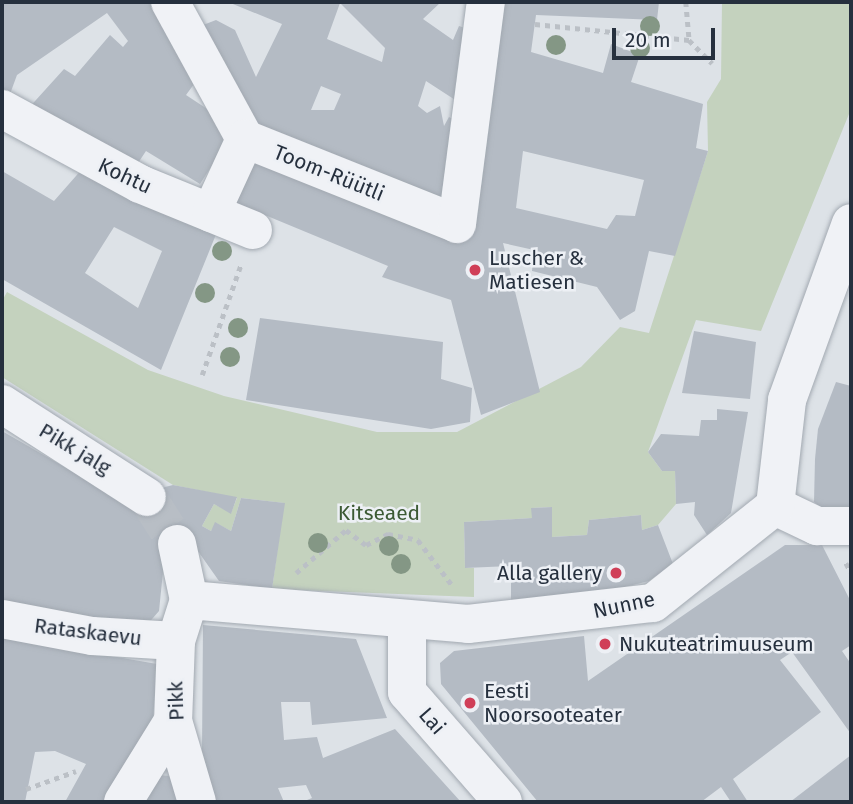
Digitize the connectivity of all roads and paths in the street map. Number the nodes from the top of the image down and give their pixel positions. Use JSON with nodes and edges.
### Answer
{"nodes":[{"id":1,"x":170,"y":2,"type":"edge"},
{"id":2,"x":486,"y":2,"type":"edge"},
{"id":3,"x":686,"y":2,"type":"edge"},
{"id":4,"x":535,"y":24,"type":"dead end"},
{"id":5,"x":689,"y":40,"type":"junction"},
{"id":6,"x":712,"y":63,"type":"dead end"},
{"id":7,"x":2,"y":109,"type":"edge"},
{"id":8,"x":245,"y":139,"type":"junction"},
{"id":9,"x":211,"y":214,"type":"junction"},
{"id":10,"x":851,"y":223,"type":"edge"},
{"id":11,"x":253,"y":230,"type":"joint"},
{"id":12,"x":202,"y":375,"type":"dead end"},
{"id":13,"x":2,"y":404,"type":"edge"},
{"id":14,"x":147,"y":496,"type":"tunnel mouth"},
{"id":15,"x":775,"y":506,"type":"junction"},
{"id":16,"x":851,"y":526,"type":"edge"},
{"id":17,"x":177,"y":544,"type":"tunnel mouth"},
{"id":18,"x":285,"y":582,"type":"dead end"},
{"id":19,"x":455,"y":587,"type":"dead end"},
{"id":20,"x":189,"y":600,"type":"junction"},
{"id":21,"x":2,"y":619,"type":"edge"},
{"id":22,"x":407,"y":624,"type":"junction"},
{"id":23,"x":176,"y":641,"type":"junction"},
{"id":24,"x":173,"y":721,"type":"junction"},
{"id":25,"x":76,"y":771,"type":"dead end"},
{"id":26,"x":26,"y":789,"type":"dead end"},
{"id":27,"x":123,"y":802,"type":"edge"},
{"id":28,"x":197,"y":802,"type":"edge"},
{"id":29,"x":503,"y":802,"type":"edge"}],
"edges":[{"from":1,"to":8,"type":"street"},
{"from":2,"to":8,"type":"street","name":"Toom-Rüütli"},
{"from":3,"to":5,"type":"path"},
{"from":4,"to":5,"type":"path"},
{"from":5,"to":6,"type":"path"},
{"from":7,"to":9,"type":"street","name":"Kohtu"},
{"from":8,"to":9,"type":"street"},
{"from":9,"to":11,"type":"street","name":"Kohtu"},
{"from":10,"to":15,"type":"street"},
{"from":11,"to":12,"type":"path"},
{"from":13,"to":14,"type":"street","name":"Pikk jalg"},
{"from":15,"to":16,"type":"street"},
{"from":15,"to":22,"type":"street","name":"Nunne"},
{"from":17,"to":20,"type":"street"},
{"from":18,"to":19,"type":"path"},
{"from":20,"to":22,"type":"street","name":"Nunne"},
{"from":20,"to":23,"type":"street","name":"Pikk"},
{"from":21,"to":23,"type":"street","name":"Rataskaevu"},
{"from":22,"to":29,"type":"street","name":"Lai"},
{"from":23,"to":24,"type":"street","name":"Pikk"},
{"from":24,"to":27,"type":"street"},
{"from":24,"to":28,"type":"street","name":"Pikk"},
{"from":25,"to":26,"type":"path"}]}
